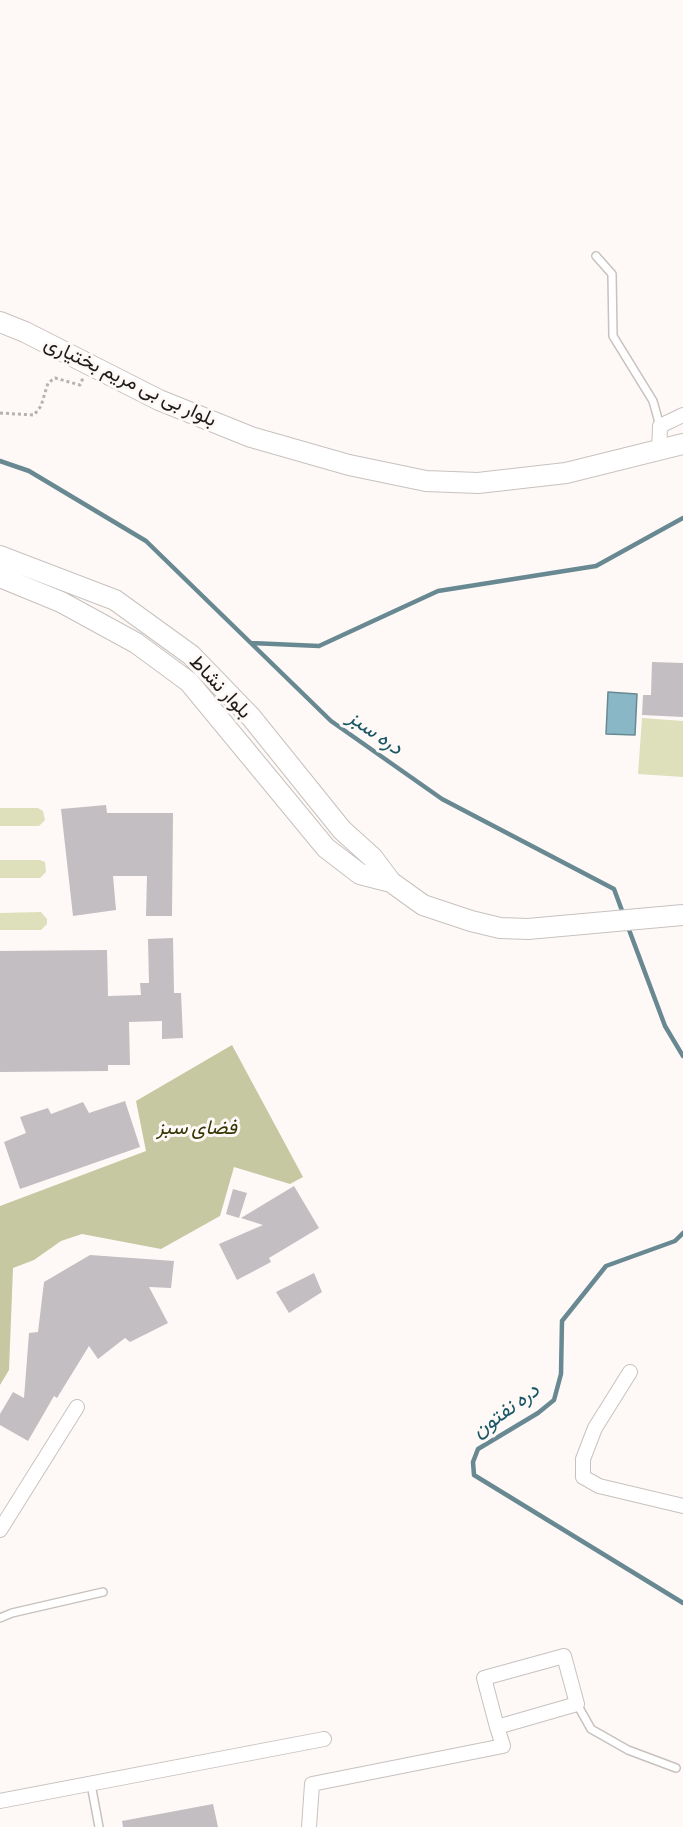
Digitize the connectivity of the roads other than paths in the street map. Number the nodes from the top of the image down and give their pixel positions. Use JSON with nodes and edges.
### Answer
{"nodes":[{"id":1,"x":596,"y":256,"type":"dead end"},
{"id":2,"x":0,"y":322,"type":"edge"},
{"id":3,"x":683,"y":416,"type":"edge"},
{"id":4,"x":660,"y":426,"type":"junction"},
{"id":5,"x":683,"y":444,"type":"edge"},
{"id":6,"x":658,"y":451,"type":"junction"},
{"id":7,"x":0,"y":556,"type":"edge"},
{"id":8,"x":0,"y":577,"type":"edge"},
{"id":9,"x":391,"y":882,"type":"junction"},
{"id":10,"x":683,"y":915,"type":"edge"},
{"id":11,"x":630,"y":1372,"type":"dead end"},
{"id":12,"x":77,"y":1407,"type":"dead end"},
{"id":13,"x":683,"y":1506,"type":"edge"},
{"id":14,"x":0,"y":1530,"type":"edge"},
{"id":15,"x":103,"y":1592,"type":"dead end"},
{"id":16,"x":0,"y":1618,"type":"edge"},
{"id":17,"x":577,"y":1704,"type":"junction"},
{"id":18,"x":497,"y":1727,"type":"junction"},
{"id":19,"x":324,"y":1739,"type":"dead end"},
{"id":20,"x":676,"y":1767,"type":"dead end"},
{"id":21,"x":91,"y":1784,"type":"junction"},
{"id":22,"x":0,"y":1801,"type":"edge"},
{"id":23,"x":99,"y":1827,"type":"edge"},
{"id":24,"x":309,"y":1827,"type":"edge"}],
"edges":[{"from":1,"to":4,"type":"lane"},
{"from":2,"to":6,"type":"main road","name":"بلوار بی بی مریم بختیاری"},
{"from":3,"to":4,"type":"street"},
{"from":4,"to":6,"type":"street"},
{"from":5,"to":6,"type":"main road","name":"بلوار بی بی مریم بختیاری"},
{"from":7,"to":9,"type":"main road","name":"بلوار نشاط"},
{"from":8,"to":9,"type":"main road","name":"بلوار نشاط"},
{"from":9,"to":10,"type":"main road","name":"بلوار نشاط"},
{"from":11,"to":13,"type":"street"},
{"from":12,"to":14,"type":"street"},
{"from":15,"to":16,"type":"lane"},
{"from":17,"to":18,"type":"street"},
{"from":17,"to":18,"type":"street"},
{"from":17,"to":20,"type":"lane"},
{"from":18,"to":24,"type":"street"},
{"from":19,"to":21,"type":"street"},
{"from":21,"to":22,"type":"street"},
{"from":21,"to":23,"type":"lane"}]}
